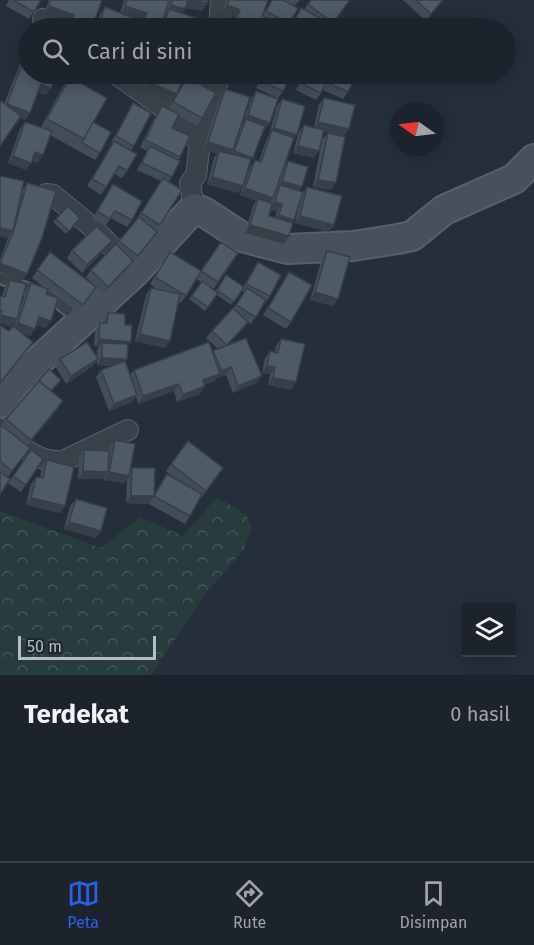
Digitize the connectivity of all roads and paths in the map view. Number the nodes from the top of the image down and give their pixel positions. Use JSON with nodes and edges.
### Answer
{"nodes":[{"id":1,"x":220,"y":0,"type":"edge"},
{"id":2,"x":219,"y":18,"type":"edge"},
{"id":3,"x":130,"y":84,"type":"edge"},
{"id":4,"x":217,"y":84,"type":"edge"},
{"id":5,"x":200,"y":143,"type":"junction"},
{"id":6,"x":534,"y":159,"type":"edge"},
{"id":7,"x":46,"y":194,"type":"edge"},
{"id":8,"x":194,"y":208,"type":"junction"},
{"id":9,"x":136,"y":271,"type":"junction"},
{"id":10,"x":0,"y":278,"type":"edge"},
{"id":11,"x":82,"y":323,"type":"junction"},
{"id":12,"x":0,"y":403,"type":"edge"},
{"id":13,"x":0,"y":429,"type":"edge"},
{"id":14,"x":128,"y":430,"type":"dead end"}],
"edges":[{"from":1,"to":2,"type":"street"},
{"from":3,"to":5,"type":"street"},
{"from":4,"to":5,"type":"street"},
{"from":5,"to":8,"type":"street"},
{"from":6,"to":8,"type":"street"},
{"from":7,"to":9,"type":"street"},
{"from":8,"to":9,"type":"street"},
{"from":9,"to":11,"type":"street"},
{"from":10,"to":11,"type":"lane"},
{"from":11,"to":12,"type":"street"},
{"from":13,"to":14,"type":"street"}]}
